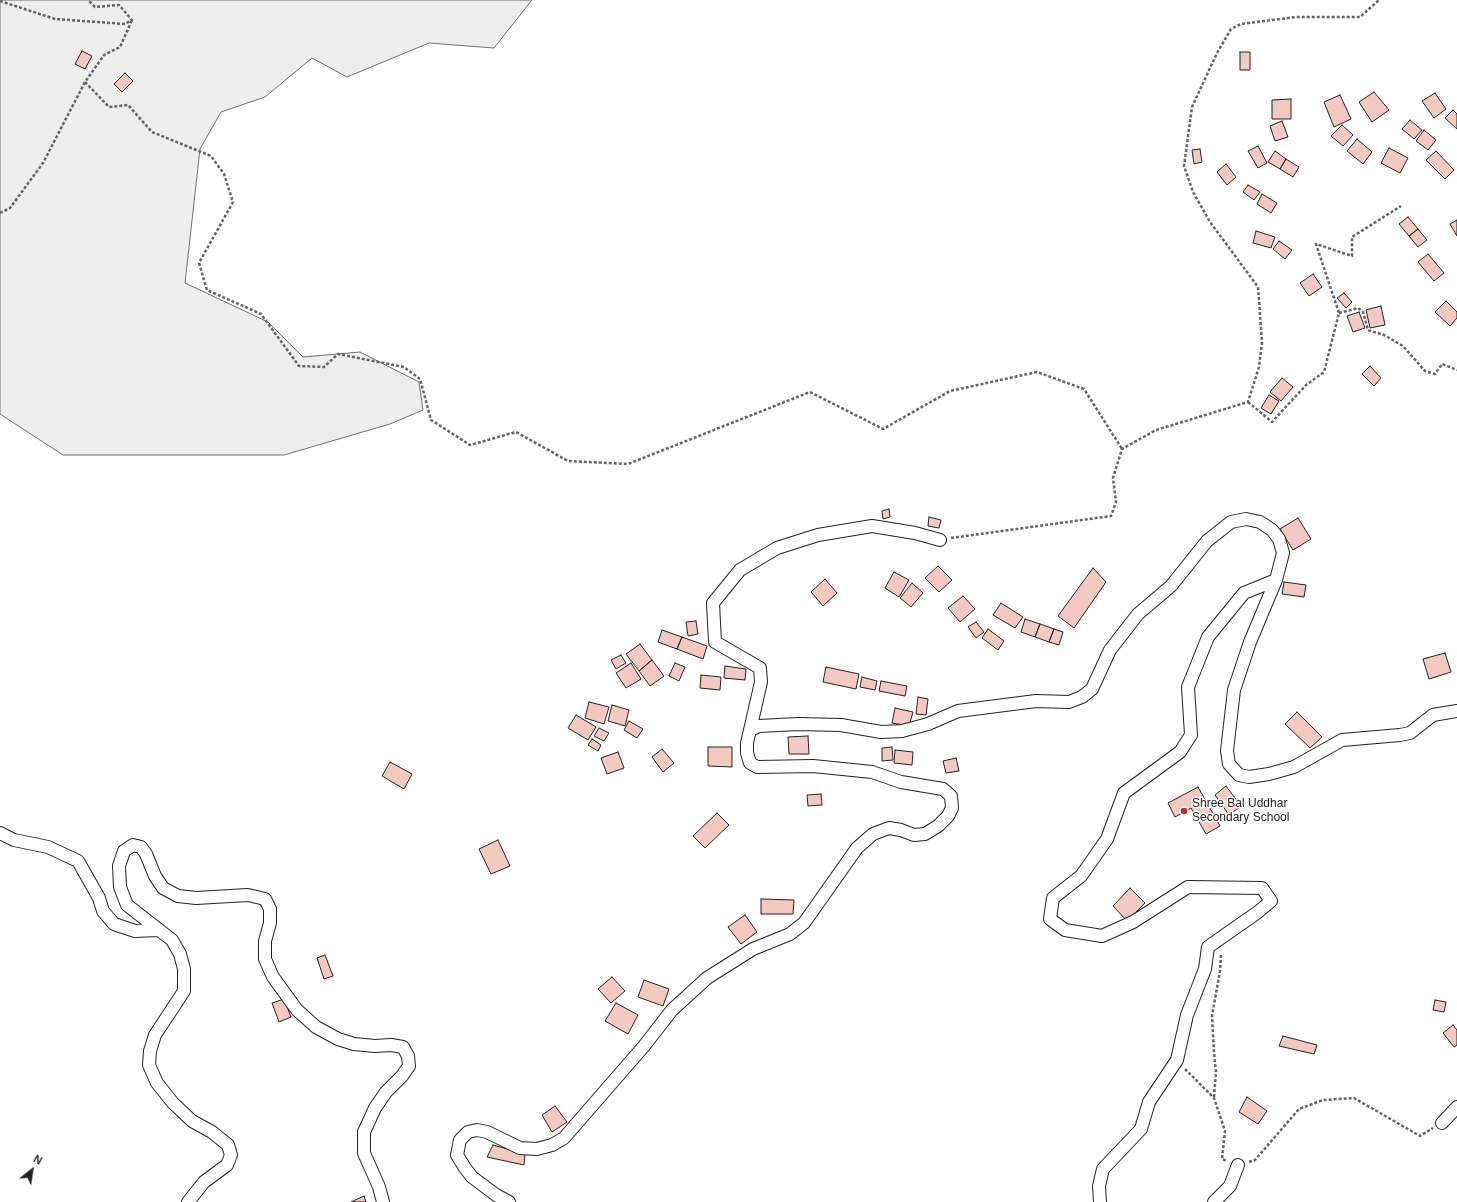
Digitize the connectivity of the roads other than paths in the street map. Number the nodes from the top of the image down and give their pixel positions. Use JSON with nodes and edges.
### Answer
{"nodes":[{"id":1,"x":940,"y":540,"type":"road end"},
{"id":2,"x":1276,"y":580,"type":"junction"},
{"id":3,"x":1457,"y":711,"type":"edge"},
{"id":4,"x":750,"y":730,"type":"junction"},
{"id":5,"x":0,"y":833,"type":"edge"},
{"id":6,"x":157,"y":930,"type":"junction"},
{"id":7,"x":1457,"y":1107,"type":"edge"},
{"id":8,"x":1442,"y":1123,"type":"road end"},
{"id":9,"x":1238,"y":1165,"type":"road end"},
{"id":10,"x":188,"y":1202,"type":"edge"},
{"id":11,"x":383,"y":1202,"type":"edge"},
{"id":12,"x":509,"y":1202,"type":"edge"},
{"id":13,"x":1100,"y":1202,"type":"edge"},
{"id":14,"x":1214,"y":1202,"type":"edge"}],
"edges":[{"from":1,"to":4,"type":"street"},
{"from":2,"to":3,"type":"street"},
{"from":2,"to":4,"type":"street"},
{"from":2,"to":13,"type":"street"},
{"from":4,"to":12,"type":"street"},
{"from":5,"to":6,"type":"street"},
{"from":6,"to":10,"type":"street"},
{"from":6,"to":11,"type":"street"},
{"from":7,"to":8,"type":"street"},
{"from":9,"to":14,"type":"street"}]}
